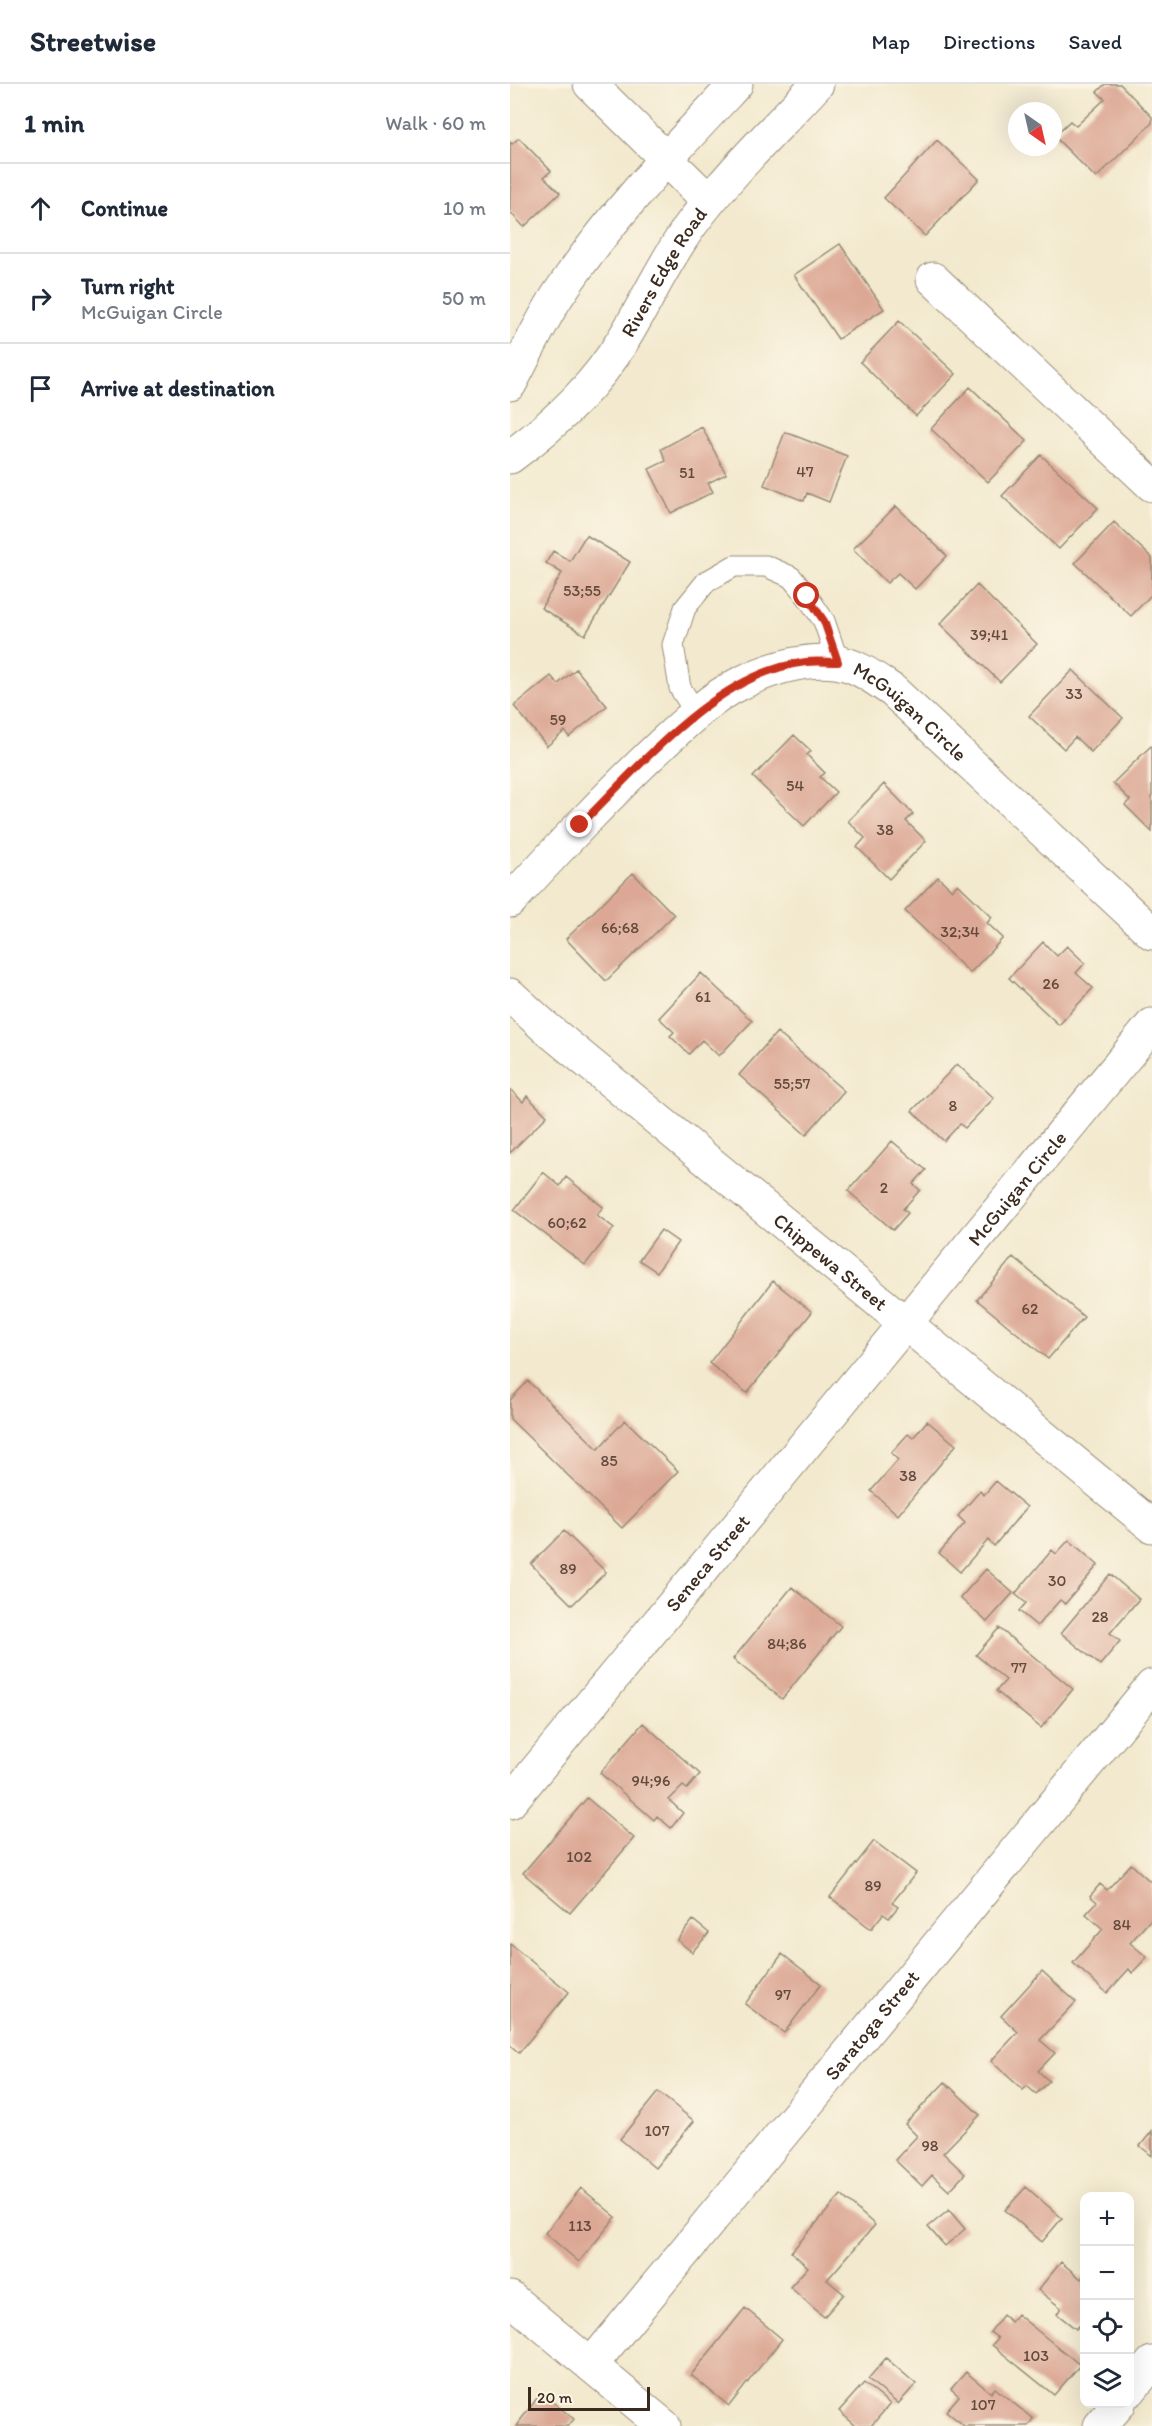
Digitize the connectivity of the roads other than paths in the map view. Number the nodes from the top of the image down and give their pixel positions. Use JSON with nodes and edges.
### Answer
{"nodes":[{"id":1,"x":590,"y":84,"type":"edge"},
{"id":2,"x":736,"y":84,"type":"edge"},
{"id":3,"x":818,"y":84,"type":"edge"},
{"id":4,"x":666,"y":159,"type":"junction"},
{"id":5,"x":709,"y":201,"type":"junction"},
{"id":6,"x":933,"y":279,"type":"dead end"},
{"id":7,"x":510,"y":384,"type":"edge"},
{"id":8,"x":510,"y":457,"type":"edge"},
{"id":9,"x":1152,"y":484,"type":"edge"},
{"id":10,"x":838,"y":662,"type":"junction"},
{"id":11,"x":696,"y":713,"type":"junction"},
{"id":12,"x":510,"y":901,"type":"edge"},
{"id":13,"x":1152,"y":933,"type":"edge"},
{"id":14,"x":510,"y":995,"type":"edge"},
{"id":15,"x":1152,"y":1025,"type":"edge"},
{"id":16,"x":907,"y":1324,"type":"junction"},
{"id":17,"x":1152,"y":1526,"type":"edge"},
{"id":18,"x":1152,"y":1686,"type":"edge"},
{"id":19,"x":510,"y":1802,"type":"edge"},
{"id":20,"x":510,"y":2298,"type":"edge"},
{"id":21,"x":1152,"y":2363,"type":"edge"},
{"id":22,"x":591,"y":2365,"type":"junction"},
{"id":23,"x":1134,"y":2385,"type":"edge"},
{"id":24,"x":664,"y":2426,"type":"edge"}],
"edges":[{"from":1,"to":4,"type":"street"},
{"from":2,"to":4,"type":"street"},
{"from":3,"to":5,"type":"street","name":"Rivers Edge Road"},
{"from":4,"to":5,"type":"street"},
{"from":4,"to":7,"type":"street"},
{"from":5,"to":8,"type":"street","name":"Rivers Edge Road"},
{"from":6,"to":9,"type":"street"},
{"from":10,"to":11,"type":"street","name":"McGuigan Circle"},
{"from":10,"to":11,"type":"lane"},
{"from":10,"to":13,"type":"street","name":"McGuigan Circle"},
{"from":11,"to":12,"type":"street","name":"McGuigan Circle"},
{"from":14,"to":16,"type":"street","name":"Chippewa Street"},
{"from":15,"to":16,"type":"street","name":"McGuigan Circle"},
{"from":16,"to":17,"type":"street","name":"Chippewa Street"},
{"from":16,"to":19,"type":"street","name":"Seneca Street"},
{"from":18,"to":22,"type":"street","name":"Saratoga Street"},
{"from":20,"to":22,"type":"street"},
{"from":21,"to":23,"type":"street"},
{"from":22,"to":24,"type":"street"}]}
